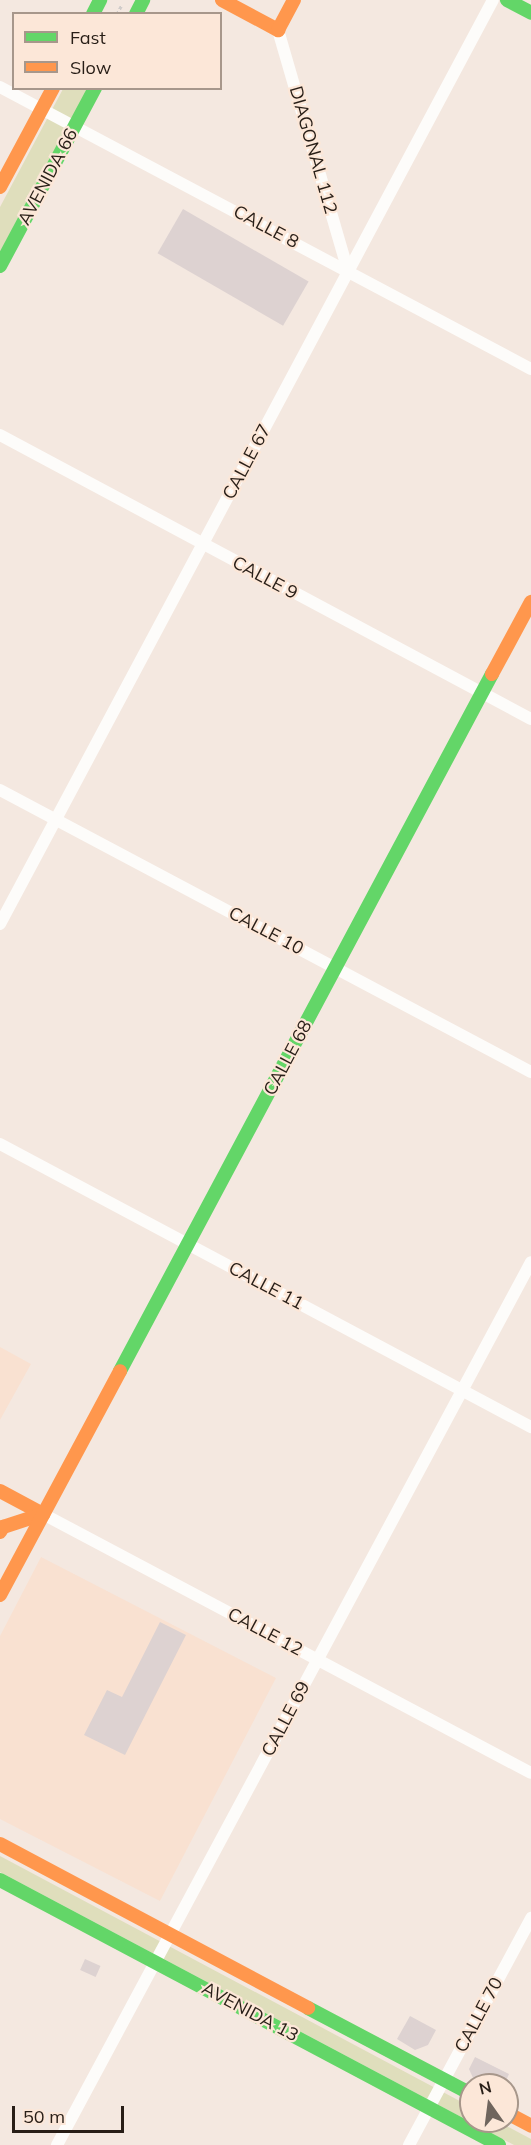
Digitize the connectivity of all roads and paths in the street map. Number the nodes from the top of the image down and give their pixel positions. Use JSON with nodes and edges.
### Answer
{"nodes":[{"id":1,"x":222,"y":0,"type":"edge"},
{"id":2,"x":294,"y":0,"type":"edge"},
{"id":3,"x":493,"y":0,"type":"edge"},
{"id":4,"x":507,"y":0,"type":"edge"},
{"id":5,"x":531,"y":13,"type":"edge"},
{"id":6,"x":278,"y":30,"type":"junction"},
{"id":7,"x":0,"y":87,"type":"edge"},
{"id":8,"x":52,"y":90,"type":"edge"},
{"id":9,"x":94,"y":90,"type":"edge"},
{"id":10,"x":42,"y":109,"type":"junction"},
{"id":11,"x":75,"y":126,"type":"junction"},
{"id":12,"x":0,"y":187,"type":"edge"},
{"id":13,"x":0,"y":266,"type":"edge"},
{"id":14,"x":348,"y":271,"type":"junction"},
{"id":15,"x":531,"y":369,"type":"edge"},
{"id":16,"x":0,"y":435,"type":"edge"},
{"id":17,"x":202,"y":545,"type":"junction"},
{"id":18,"x":531,"y":602,"type":"edge"},
{"id":19,"x":483,"y":694,"type":"junction"},
{"id":20,"x":531,"y":719,"type":"edge"},
{"id":21,"x":0,"y":790,"type":"edge"},
{"id":22,"x":56,"y":820,"type":"junction"},
{"id":23,"x":0,"y":924,"type":"edge"},
{"id":24,"x":336,"y":968,"type":"junction"},
{"id":25,"x":531,"y":1072,"type":"edge"},
{"id":26,"x":0,"y":1144,"type":"edge"},
{"id":27,"x":188,"y":1245,"type":"junction"},
{"id":28,"x":531,"y":1262,"type":"edge"},
{"id":29,"x":462,"y":1391,"type":"junction"},
{"id":30,"x":531,"y":1428,"type":"edge"},
{"id":31,"x":0,"y":1491,"type":"edge"},
{"id":32,"x":43,"y":1514,"type":"junction"},
{"id":33,"x":1,"y":1528,"type":"edge"},
{"id":34,"x":0,"y":1595,"type":"edge"},
{"id":35,"x":318,"y":1660,"type":"junction"},
{"id":36,"x":531,"y":1773,"type":"edge"},
{"id":37,"x":0,"y":1844,"type":"edge"},
{"id":38,"x":0,"y":1880,"type":"edge"},
{"id":39,"x":531,"y":1918,"type":"edge"},
{"id":40,"x":170,"y":1935,"type":"junction"},
{"id":41,"x":155,"y":1962,"type":"junction"},
{"id":42,"x":444,"y":2080,"type":"junction"},
{"id":43,"x":459,"y":2088,"type":"edge"},
{"id":44,"x":429,"y":2108,"type":"junction"},
{"id":45,"x":57,"y":2145,"type":"edge"},
{"id":46,"x":409,"y":2145,"type":"edge"},
{"id":47,"x":500,"y":2145,"type":"edge"}],
"edges":[{"from":1,"to":6,"type":"main road"},
{"from":2,"to":6,"type":"main road"},
{"from":3,"to":14,"type":"street","name":"CALLE 67"},
{"from":4,"to":5,"type":"main road"},
{"from":6,"to":14,"type":"street","name":"DIAGONAL 112"},
{"from":7,"to":10,"type":"street","name":"CALLE 8"},
{"from":8,"to":10,"type":"main road","name":"AVENIDA 66"},
{"from":9,"to":11,"type":"main road","name":"AVENIDA 66"},
{"from":10,"to":11,"type":"street","name":"CALLE 8"},
{"from":10,"to":12,"type":"main road","name":"AVENIDA 66"},
{"from":11,"to":13,"type":"main road","name":"AVENIDA 66"},
{"from":11,"to":14,"type":"street","name":"CALLE 8"},
{"from":14,"to":15,"type":"street","name":"CALLE 8"},
{"from":14,"to":17,"type":"street","name":"CALLE 67"},
{"from":16,"to":17,"type":"street","name":"CALLE 9"},
{"from":17,"to":19,"type":"street","name":"CALLE 9"},
{"from":17,"to":22,"type":"street","name":"CALLE 67"},
{"from":18,"to":19,"type":"main road","name":"CALLE 68"},
{"from":19,"to":20,"type":"street","name":"CALLE 9"},
{"from":19,"to":24,"type":"main road","name":"CALLE 68"},
{"from":21,"to":22,"type":"street","name":"CALLE 10"},
{"from":22,"to":23,"type":"street","name":"CALLE 67"},
{"from":22,"to":24,"type":"street","name":"CALLE 10"},
{"from":24,"to":25,"type":"street","name":"CALLE 10"},
{"from":24,"to":27,"type":"main road","name":"CALLE 68"},
{"from":26,"to":27,"type":"street","name":"CALLE 11"},
{"from":27,"to":29,"type":"street","name":"CALLE 11"},
{"from":27,"to":32,"type":"main road","name":"CALLE 68"},
{"from":28,"to":29,"type":"street","name":"CALLE 69"},
{"from":29,"to":30,"type":"street","name":"CALLE 11"},
{"from":29,"to":35,"type":"street","name":"CALLE 69"},
{"from":31,"to":32,"type":"main road","name":"CALLE 12"},
{"from":32,"to":33,"type":"main road"},
{"from":32,"to":34,"type":"main road","name":"CALLE 68"},
{"from":32,"to":35,"type":"street","name":"CALLE 12"},
{"from":35,"to":36,"type":"street","name":"CALLE 12"},
{"from":35,"to":40,"type":"street","name":"CALLE 69"},
{"from":37,"to":40,"type":"main road","name":"AVENIDA 13"},
{"from":38,"to":41,"type":"main road","name":"AVENIDA 13"},
{"from":39,"to":42,"type":"street","name":"CALLE 70"},
{"from":40,"to":41,"type":"street","name":"CALLE 69"},
{"from":40,"to":42,"type":"main road","name":"AVENIDA 13"},
{"from":41,"to":44,"type":"main road","name":"AVENIDA 13"},
{"from":41,"to":45,"type":"street","name":"CALLE 69"},
{"from":42,"to":43,"type":"main road","name":"AVENIDA 13"},
{"from":42,"to":44,"type":"street","name":"CALLE 70"},
{"from":44,"to":46,"type":"street","name":"CALLE 70"},
{"from":44,"to":47,"type":"main road","name":"AVENIDA 13"}]}
